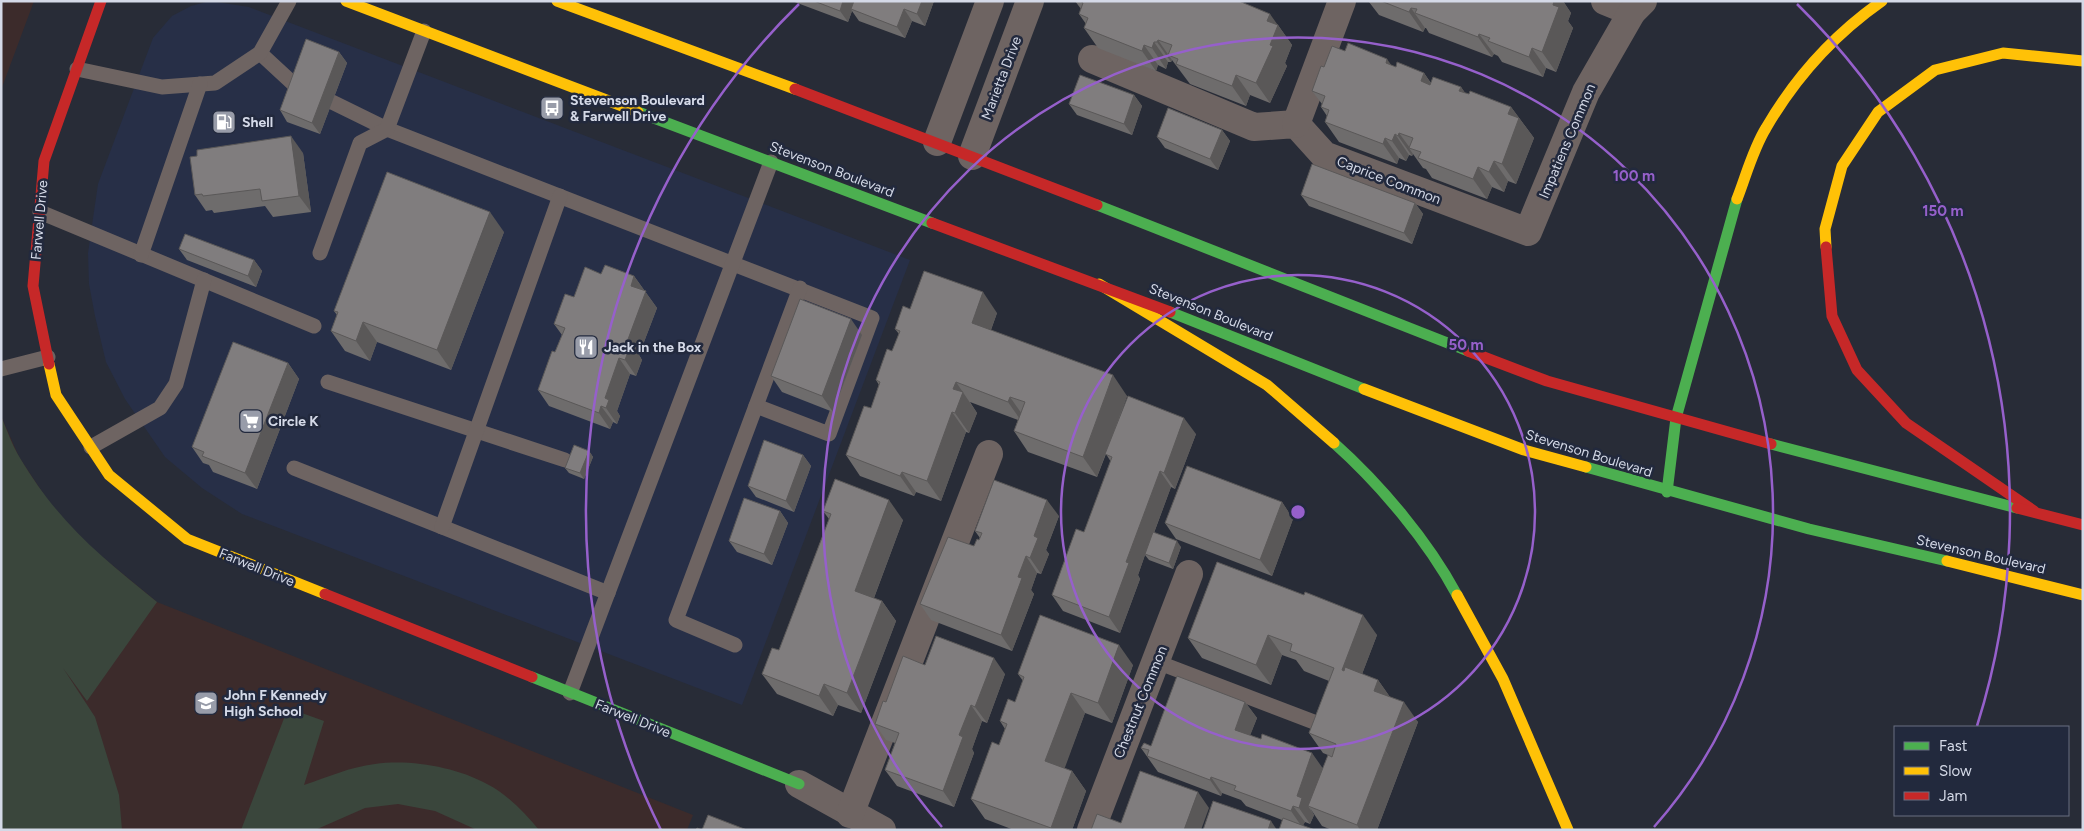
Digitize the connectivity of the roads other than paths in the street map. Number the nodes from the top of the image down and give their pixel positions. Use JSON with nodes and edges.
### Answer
{"nodes":[{"id":1,"x":101,"y":1,"type":"edge"},
{"id":2,"x":290,"y":1,"type":"edge"},
{"id":3,"x":346,"y":1,"type":"edge"},
{"id":4,"x":557,"y":1,"type":"edge"},
{"id":5,"x":990,"y":1,"type":"edge"},
{"id":6,"x":1030,"y":1,"type":"edge"},
{"id":7,"x":1342,"y":1,"type":"edge"},
{"id":8,"x":1605,"y":1,"type":"edge"},
{"id":9,"x":1882,"y":1,"type":"edge"},
{"id":10,"x":1638,"y":7,"type":"edge"},
{"id":11,"x":424,"y":31,"type":"junction"},
{"id":12,"x":260,"y":53,"type":"junction"},
{"id":13,"x":1092,"y":60,"type":"dead end"},
{"id":14,"x":2083,"y":61,"type":"edge"},
{"id":15,"x":77,"y":69,"type":"junction"},
{"id":16,"x":200,"y":84,"type":"junction"},
{"id":17,"x":1296,"y":124,"type":"junction"},
{"id":18,"x":387,"y":129,"type":"junction"},
{"id":19,"x":937,"y":142,"type":"junction"},
{"id":20,"x":972,"y":156,"type":"junction"},
{"id":21,"x":771,"y":162,"type":"junction"},
{"id":22,"x":560,"y":196,"type":"junction"},
{"id":23,"x":40,"y":212,"type":"junction"},
{"id":24,"x":1528,"y":232,"type":"joint"},
{"id":25,"x":320,"y":253,"type":"dead end"},
{"id":26,"x":141,"y":255,"type":"junction"},
{"id":27,"x":733,"y":263,"type":"junction"},
{"id":28,"x":204,"y":280,"type":"junction"},
{"id":29,"x":1099,"y":284,"type":"junction"},
{"id":30,"x":800,"y":288,"type":"junction"},
{"id":31,"x":314,"y":326,"type":"dead end"},
{"id":32,"x":48,"y":356,"type":"junction"},
{"id":33,"x":1,"y":368,"type":"edge"},
{"id":34,"x":328,"y":382,"type":"dead end"},
{"id":35,"x":756,"y":406,"type":"junction"},
{"id":36,"x":1676,"y":418,"type":"junction"},
{"id":37,"x":476,"y":431,"type":"junction"},
{"id":38,"x":91,"y":447,"type":"junction"},
{"id":39,"x":989,"y":454,"type":"dead end"},
{"id":40,"x":565,"y":460,"type":"dead end"},
{"id":41,"x":294,"y":468,"type":"dead end"},
{"id":42,"x":1667,"y":492,"type":"junction"},
{"id":43,"x":2034,"y":511,"type":"junction"},
{"id":44,"x":2083,"y":525,"type":"edge"},
{"id":45,"x":442,"y":526,"type":"junction"},
{"id":46,"x":1189,"y":574,"type":"dead end"},
{"id":47,"x":608,"y":592,"type":"junction"},
{"id":48,"x":2083,"y":595,"type":"edge"},
{"id":49,"x":735,"y":645,"type":"dead end"},
{"id":50,"x":1157,"y":662,"type":"junction"},
{"id":51,"x":570,"y":693,"type":"junction"},
{"id":52,"x":1328,"y":727,"type":"edge"},
{"id":53,"x":799,"y":784,"type":"joint"},
{"id":54,"x":850,"y":814,"type":"junction"},
{"id":55,"x":882,"y":830,"type":"edge"},
{"id":56,"x":1091,"y":830,"type":"edge"},
{"id":57,"x":1568,"y":830,"type":"edge"}],
"edges":[{"from":1,"to":15,"type":"main road","name":"Farwell Drive"},
{"from":2,"to":12,"type":"lane"},
{"from":3,"to":11,"type":"main road","name":"Stevenson Boulevard"},
{"from":4,"to":19,"type":"main road"},
{"from":5,"to":19,"type":"street"},
{"from":6,"to":20,"type":"street","name":"Marietta Drive"},
{"from":7,"to":17,"type":"street"},
{"from":8,"to":10,"type":"street"},
{"from":9,"to":36,"type":"main road"},
{"from":10,"to":24,"type":"street","name":"Impatiens Common"},
{"from":11,"to":18,"type":"lane"},
{"from":11,"to":21,"type":"main road","name":"Stevenson Boulevard"},
{"from":12,"to":16,"type":"lane"},
{"from":12,"to":18,"type":"lane"},
{"from":13,"to":17,"type":"street"},
{"from":14,"to":43,"type":"main road"},
{"from":15,"to":16,"type":"lane"},
{"from":15,"to":23,"type":"main road","name":"Farwell Drive"},
{"from":16,"to":26,"type":"lane"},
{"from":17,"to":24,"type":"street","name":"Caprice Common"},
{"from":18,"to":22,"type":"lane"},
{"from":18,"to":25,"type":"lane"},
{"from":19,"to":20,"type":"main road"},
{"from":20,"to":36,"type":"main road"},
{"from":21,"to":27,"type":"lane"},
{"from":21,"to":29,"type":"main road","name":"Stevenson Boulevard"},
{"from":22,"to":27,"type":"lane"},
{"from":22,"to":37,"type":"lane"},
{"from":23,"to":26,"type":"lane"},
{"from":23,"to":32,"type":"main road","name":"Farwell Drive"},
{"from":26,"to":28,"type":"lane"},
{"from":27,"to":30,"type":"lane"},
{"from":27,"to":47,"type":"lane"},
{"from":28,"to":31,"type":"lane"},
{"from":28,"to":38,"type":"lane"},
{"from":29,"to":42,"type":"main road","name":"Stevenson Boulevard"},
{"from":29,"to":57,"type":"main road"},
{"from":30,"to":35,"type":"lane"},
{"from":30,"to":35,"type":"lane"},
{"from":32,"to":33,"type":"lane"},
{"from":32,"to":38,"type":"main road","name":"Farwell Drive"},
{"from":34,"to":37,"type":"lane"},
{"from":35,"to":49,"type":"lane"},
{"from":36,"to":42,"type":"main road"},
{"from":36,"to":43,"type":"main road"},
{"from":37,"to":40,"type":"lane"},
{"from":37,"to":45,"type":"lane"},
{"from":38,"to":51,"type":"main road","name":"Farwell Drive"},
{"from":39,"to":54,"type":"street"},
{"from":41,"to":45,"type":"lane"},
{"from":42,"to":48,"type":"main road","name":"Stevenson Boulevard"},
{"from":43,"to":44,"type":"main road"},
{"from":45,"to":47,"type":"lane"},
{"from":46,"to":50,"type":"street","name":"Chestnut Common"},
{"from":47,"to":51,"type":"lane"},
{"from":50,"to":52,"type":"lane"},
{"from":50,"to":56,"type":"street","name":"Chestnut Common"},
{"from":51,"to":53,"type":"main road","name":"Farwell Drive"},
{"from":53,"to":54,"type":"street","name":"Farwell Drive"},
{"from":54,"to":55,"type":"street","name":"Farwell Drive"}]}
